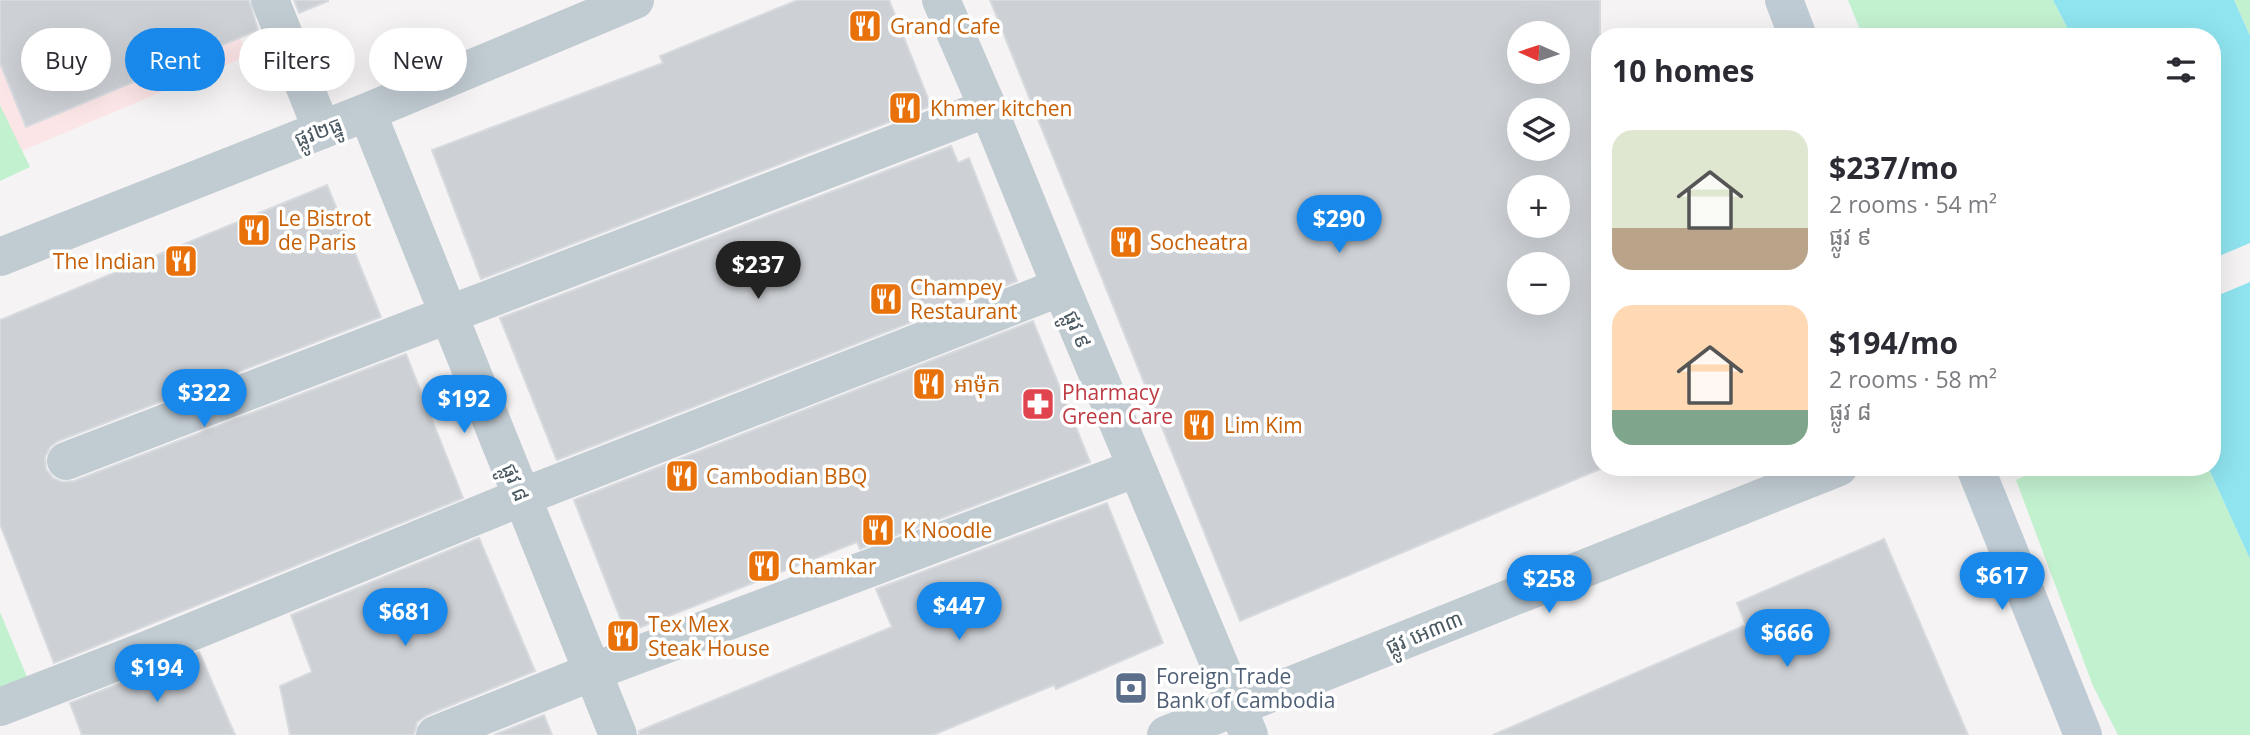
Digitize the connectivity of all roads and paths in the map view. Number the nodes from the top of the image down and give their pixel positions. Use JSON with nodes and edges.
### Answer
{"nodes":[{"id":1,"x":270,"y":0,"type":"edge"},
{"id":2,"x":635,"y":0,"type":"edge"},
{"id":3,"x":941,"y":0,"type":"edge"},
{"id":4,"x":1784,"y":0,"type":"edge"},
{"id":5,"x":1795,"y":28,"type":"edge"},
{"id":6,"x":988,"y":108,"type":"junction"},
{"id":7,"x":366,"y":112,"type":"junction"},
{"id":8,"x":322,"y":130,"type":"junction"},
{"id":9,"x":0,"y":257,"type":"edge"},
{"id":10,"x":1061,"y":287,"type":"junction"},
{"id":11,"x":448,"y":315,"type":"junction"},
{"id":12,"x":66,"y":461,"type":"dead end"},
{"id":13,"x":1137,"y":468,"type":"junction"},
{"id":14,"x":1818,"y":476,"type":"edge"},
{"id":15,"x":1979,"y":476,"type":"edge"},
{"id":16,"x":522,"y":497,"type":"junction"},
{"id":17,"x":593,"y":672,"type":"junction"},
{"id":18,"x":0,"y":707,"type":"edge"},
{"id":19,"x":1244,"y":721,"type":"edge"},
{"id":20,"x":435,"y":735,"type":"edge"},
{"id":21,"x":618,"y":735,"type":"edge"},
{"id":22,"x":1166,"y":735,"type":"edge"},
{"id":23,"x":2083,"y":735,"type":"edge"}],
"edges":[{"from":1,"to":8,"type":"street"},
{"from":2,"to":7,"type":"street","name":"ផ្លូវ២ធ្នូ"},
{"from":3,"to":6,"type":"street","name":"ផ្លូវ ៩"},
{"from":4,"to":5,"type":"main road"},
{"from":6,"to":10,"type":"street","name":"ផ្លូវ ៩"},
{"from":6,"to":11,"type":"street"},
{"from":7,"to":8,"type":"street","name":"ផ្លូវ២ធ្នូ"},
{"from":7,"to":11,"type":"street","name":"ផ្លូវ ៨"},
{"from":8,"to":9,"type":"street","name":"ផ្លូវ២ធ្នូ"},
{"from":10,"to":13,"type":"street","name":"ផ្លូវ ៩"},
{"from":10,"to":16,"type":"street"},
{"from":11,"to":12,"type":"street"},
{"from":11,"to":16,"type":"street","name":"ផ្លូវ ៨"},
{"from":13,"to":17,"type":"street"},
{"from":13,"to":19,"type":"street","name":"ផ្លូវ ៩"},
{"from":14,"to":19,"type":"street","name":"ផ្លូវ អេ៣៣"},
{"from":15,"to":23,"type":"main road"},
{"from":16,"to":17,"type":"street","name":"ផ្លូវ ៨"},
{"from":16,"to":18,"type":"street"},
{"from":17,"to":20,"type":"street"},
{"from":17,"to":21,"type":"street","name":"ផ្លូវ ៨"},
{"from":19,"to":22,"type":"street","name":"ផ្លូវ អេ៣៣"}]}
